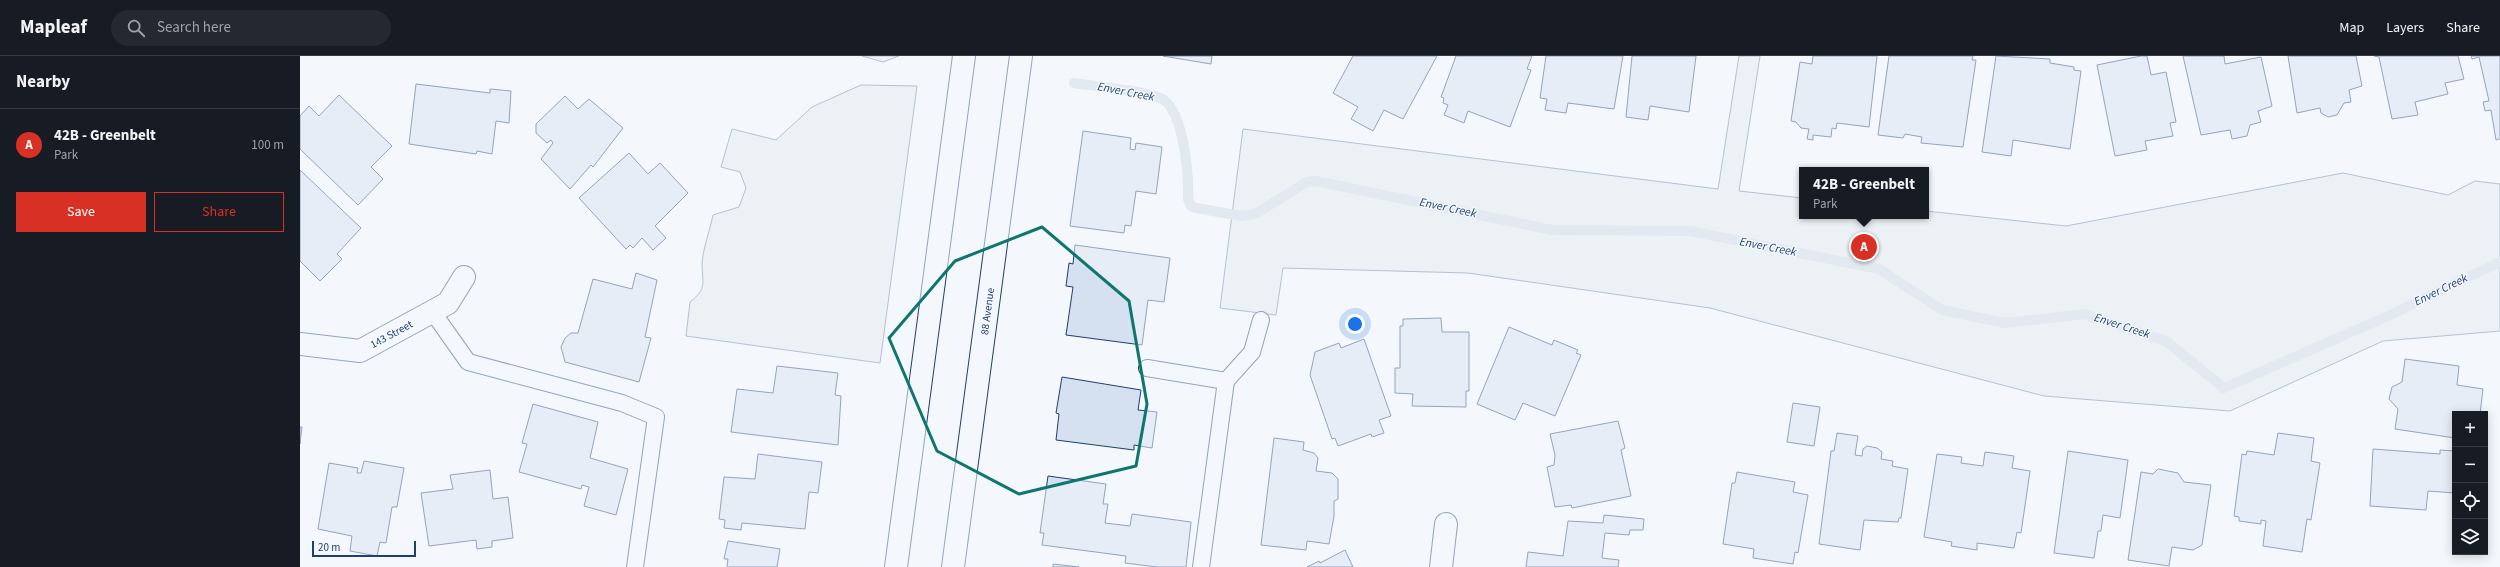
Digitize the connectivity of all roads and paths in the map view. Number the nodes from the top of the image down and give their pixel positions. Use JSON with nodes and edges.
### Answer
{"nodes":[{"id":1,"x":964,"y":56,"type":"edge"},
{"id":2,"x":1021,"y":56,"type":"edge"},
{"id":3,"x":464,"y":276,"type":"dead end"},
{"id":4,"x":432,"y":311,"type":"junction"},
{"id":5,"x":1261,"y":320,"type":"dead end"},
{"id":6,"x":300,"y":344,"type":"edge"},
{"id":7,"x":1147,"y":368,"type":"dead end"},
{"id":8,"x":1226,"y":381,"type":"junction"},
{"id":9,"x":1446,"y":524,"type":"dead end"},
{"id":10,"x":634,"y":567,"type":"edge"},
{"id":11,"x":896,"y":567,"type":"edge"},
{"id":12,"x":953,"y":567,"type":"edge"},
{"id":13,"x":1201,"y":567,"type":"edge"},
{"id":14,"x":1441,"y":567,"type":"edge"}],
"edges":[{"from":1,"to":11,"type":"main road"},
{"from":2,"to":12,"type":"main road","name":"88 Avenue"},
{"from":3,"to":4,"type":"main road","name":"143 Street"},
{"from":4,"to":6,"type":"main road","name":"143 Street"},
{"from":4,"to":10,"type":"lane"},
{"from":5,"to":8,"type":"lane"},
{"from":7,"to":8,"type":"lane"},
{"from":8,"to":13,"type":"lane"},
{"from":9,"to":14,"type":"main road"}]}
